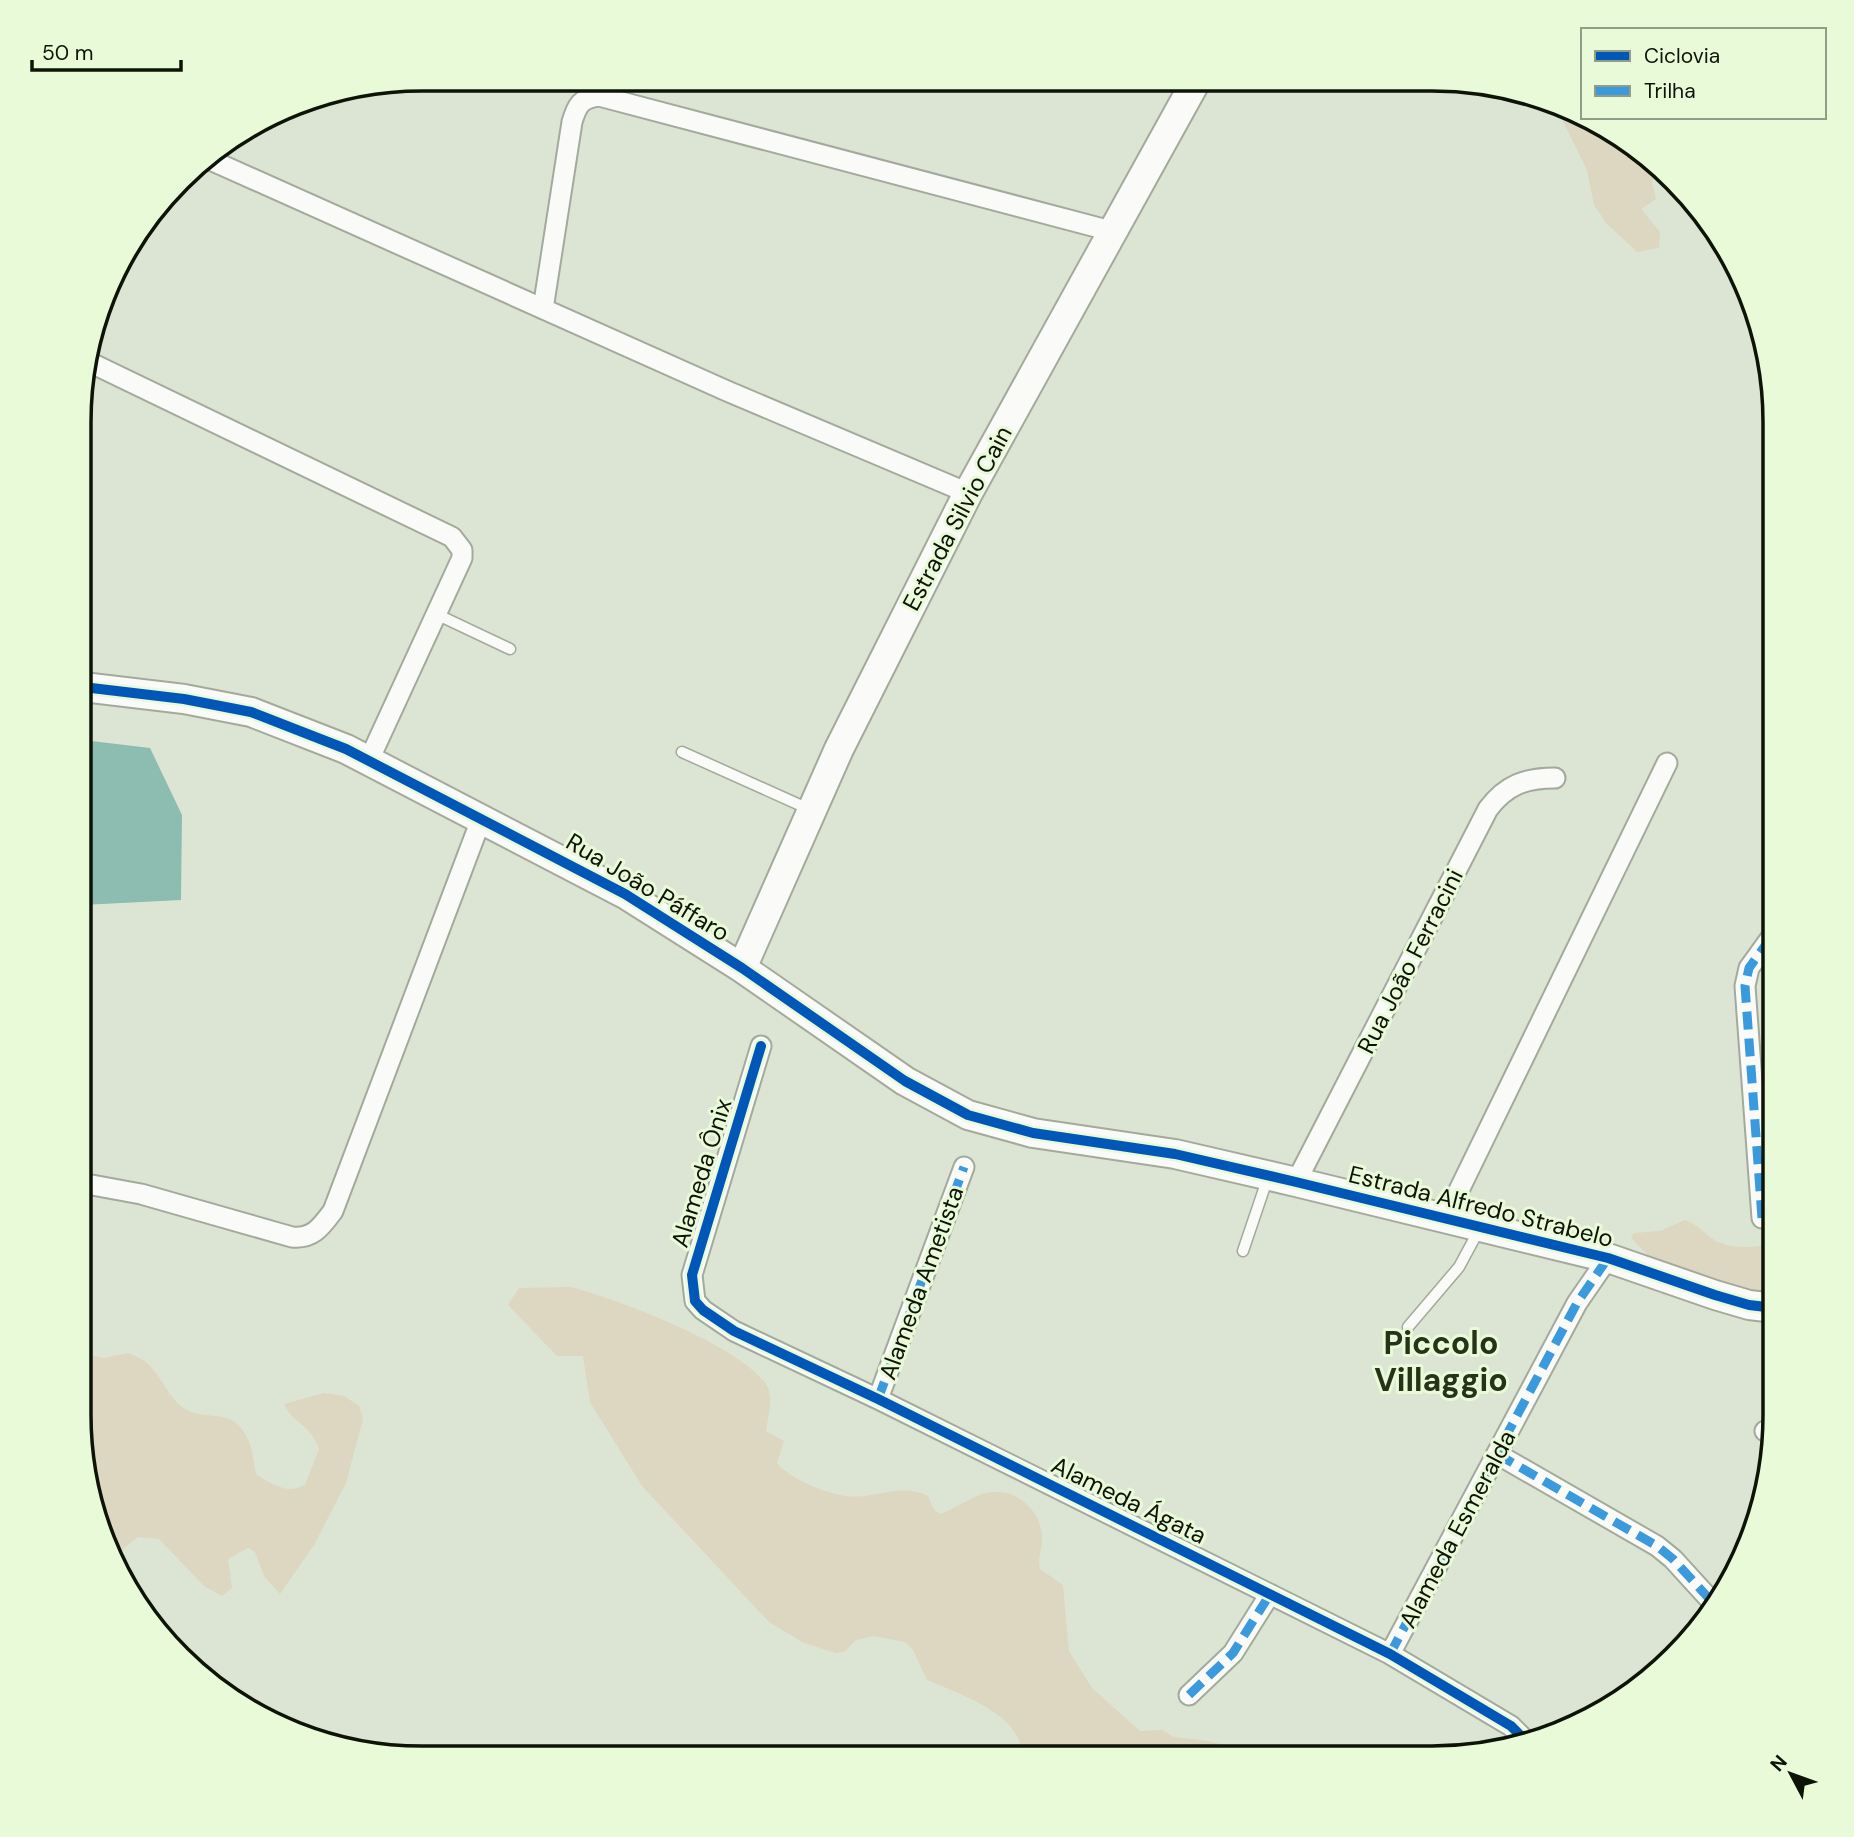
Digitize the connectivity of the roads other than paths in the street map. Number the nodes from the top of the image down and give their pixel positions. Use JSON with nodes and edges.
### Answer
{"nodes":[{"id":1,"x":1190,"y":91,"type":"edge"},
{"id":2,"x":216,"y":162,"type":"edge"},
{"id":3,"x":1111,"y":230,"type":"junction"},
{"id":4,"x":543,"y":309,"type":"junction"},
{"id":5,"x":96,"y":365,"type":"edge"},
{"id":6,"x":968,"y":493,"type":"junction"},
{"id":7,"x":436,"y":614,"type":"junction"},
{"id":8,"x":510,"y":649,"type":"dead end"},
{"id":9,"x":91,"y":688,"type":"edge"},
{"id":10,"x":682,"y":752,"type":"dead end"},
{"id":11,"x":369,"y":760,"type":"junction"},
{"id":12,"x":1667,"y":764,"type":"dead end"},
{"id":13,"x":1555,"y":778,"type":"dead end"},
{"id":14,"x":811,"y":810,"type":"junction"},
{"id":15,"x":482,"y":817,"type":"junction"},
{"id":16,"x":1763,"y":948,"type":"edge"},
{"id":17,"x":742,"y":968,"type":"junction"},
{"id":18,"x":761,"y":1046,"type":"dead end"},
{"id":19,"x":1175,"y":1154,"type":"joint"},
{"id":20,"x":964,"y":1167,"type":"dead end"},
{"id":21,"x":1282,"y":1179,"type":"junction"},
{"id":22,"x":91,"y":1186,"type":"edge"},
{"id":23,"x":1762,"y":1218,"type":"dead end"},
{"id":24,"x":1444,"y":1221,"type":"junction"},
{"id":25,"x":1481,"y":1228,"type":"junction"},
{"id":26,"x":1243,"y":1251,"type":"dead end"},
{"id":27,"x":1608,"y":1258,"type":"junction"},
{"id":28,"x":1763,"y":1307,"type":"edge"},
{"id":29,"x":703,"y":1310,"type":"joint"},
{"id":30,"x":1408,"y":1327,"type":"dead end"},
{"id":31,"x":878,"y":1399,"type":"junction"},
{"id":32,"x":1497,"y":1454,"type":"junction"},
{"id":33,"x":1270,"y":1594,"type":"junction"},
{"id":34,"x":1708,"y":1597,"type":"edge"},
{"id":35,"x":1390,"y":1654,"type":"junction"},
{"id":36,"x":1189,"y":1695,"type":"dead end"},
{"id":37,"x":1519,"y":1734,"type":"edge"}],
"edges":[{"from":1,"to":3,"type":"street","name":"Estrada Silvio Cain"},
{"from":2,"to":4,"type":"street"},
{"from":3,"to":4,"type":"street"},
{"from":3,"to":6,"type":"street","name":"Estrada Silvio Cain"},
{"from":4,"to":6,"type":"street"},
{"from":5,"to":7,"type":"street"},
{"from":6,"to":14,"type":"street","name":"Estrada Silvio Cain"},
{"from":7,"to":8,"type":"lane"},
{"from":7,"to":11,"type":"street"},
{"from":9,"to":11,"type":"street","name":"Rua João Páffaro"},
{"from":10,"to":14,"type":"lane"},
{"from":11,"to":15,"type":"street","name":"Rua João Páffaro"},
{"from":12,"to":24,"type":"street"},
{"from":13,"to":21,"type":"street","name":"Rua João Ferracini"},
{"from":14,"to":17,"type":"street","name":"Estrada Silvio Cain"},
{"from":15,"to":17,"type":"street","name":"Rua João Páffaro"},
{"from":15,"to":22,"type":"street"},
{"from":16,"to":23,"type":"street"},
{"from":17,"to":19,"type":"street","name":"Rua João Páffaro"},
{"from":18,"to":29,"type":"street","name":"Alameda Ônix"},
{"from":19,"to":21,"type":"street","name":"Estrada Alfredo Strabelo"},
{"from":20,"to":31,"type":"street","name":"Alameda Ametista"},
{"from":21,"to":24,"type":"street","name":"Estrada Alfredo Strabelo"},
{"from":21,"to":26,"type":"lane"},
{"from":24,"to":25,"type":"street","name":"Estrada Alfredo Strabelo"},
{"from":25,"to":27,"type":"street","name":"Estrada Alfredo Strabelo"},
{"from":25,"to":30,"type":"lane"},
{"from":27,"to":28,"type":"street","name":"Estrada Alfredo Strabelo"},
{"from":27,"to":32,"type":"street","name":"Alameda Esmeralda"},
{"from":29,"to":31,"type":"street","name":"Alameda Ágata"},
{"from":31,"to":33,"type":"street","name":"Alameda Ágata"},
{"from":32,"to":34,"type":"street"},
{"from":32,"to":35,"type":"street","name":"Alameda Esmeralda"},
{"from":33,"to":35,"type":"street","name":"Alameda Ágata"},
{"from":33,"to":36,"type":"street"},
{"from":35,"to":37,"type":"street","name":"Alameda Ágata"}]}
